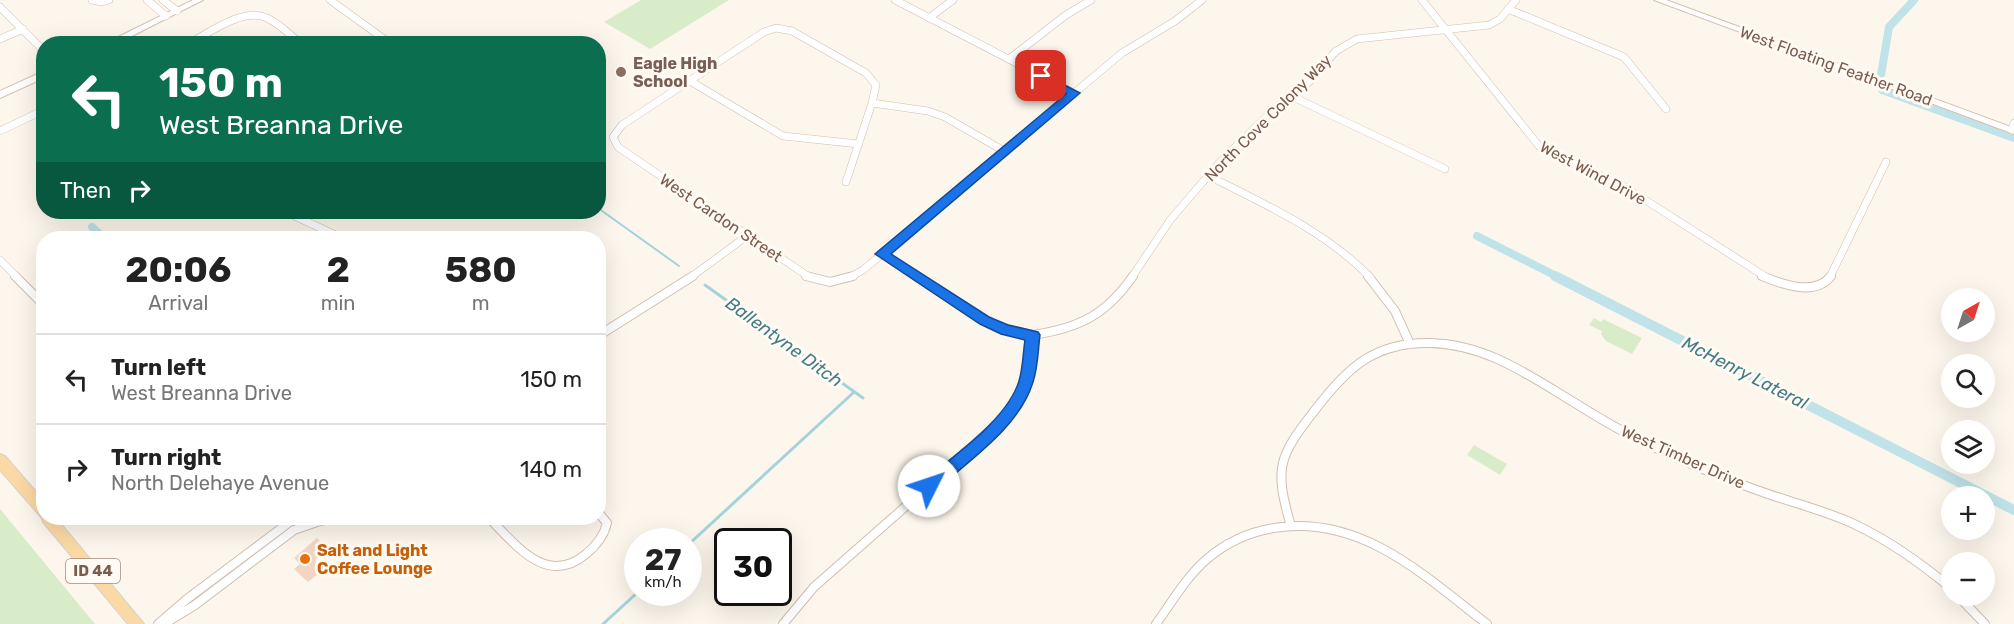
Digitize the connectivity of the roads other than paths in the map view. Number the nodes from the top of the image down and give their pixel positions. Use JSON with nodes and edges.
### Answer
{"nodes":[{"id":1,"x":92,"y":0,"type":"edge"},
{"id":2,"x":109,"y":0,"type":"edge"},
{"id":3,"x":147,"y":0,"type":"edge"},
{"id":4,"x":163,"y":0,"type":"edge"},
{"id":5,"x":199,"y":0,"type":"edge"},
{"id":6,"x":330,"y":0,"type":"edge"},
{"id":7,"x":895,"y":0,"type":"edge"},
{"id":8,"x":953,"y":0,"type":"edge"},
{"id":9,"x":1202,"y":0,"type":"edge"},
{"id":10,"x":1422,"y":0,"type":"edge"},
{"id":11,"x":1516,"y":0,"type":"edge"},
{"id":12,"x":1658,"y":0,"type":"edge"},
{"id":13,"x":1085,"y":1,"type":"edge"},
{"id":14,"x":0,"y":7,"type":"edge"},
{"id":15,"x":1508,"y":9,"type":"junction"},
{"id":16,"x":177,"y":11,"type":"junction"},
{"id":17,"x":166,"y":16,"type":"junction"},
{"id":18,"x":929,"y":18,"type":"junction"},
{"id":19,"x":23,"y":29,"type":"junction"},
{"id":20,"x":1446,"y":30,"type":"junction"},
{"id":21,"x":125,"y":36,"type":"edge"},
{"id":22,"x":204,"y":36,"type":"edge"},
{"id":23,"x":290,"y":36,"type":"edge"},
{"id":24,"x":380,"y":36,"type":"edge"},
{"id":25,"x":0,"y":39,"type":"edge"},
{"id":26,"x":36,"y":44,"type":"edge"},
{"id":27,"x":1009,"y":59,"type":"junction"},
{"id":28,"x":36,"y":78,"type":"edge"},
{"id":29,"x":690,"y":81,"type":"junction"},
{"id":30,"x":1074,"y":93,"type":"junction"},
{"id":31,"x":0,"y":94,"type":"edge"},
{"id":32,"x":1292,"y":96,"type":"junction"},
{"id":33,"x":872,"y":103,"type":"junction"},
{"id":34,"x":1666,"y":109,"type":"dead end"},
{"id":35,"x":36,"y":116,"type":"edge"},
{"id":36,"x":2013,"y":128,"type":"edge"},
{"id":37,"x":0,"y":131,"type":"edge"},
{"id":38,"x":859,"y":144,"type":"junction"},
{"id":39,"x":1004,"y":152,"type":"junction"},
{"id":40,"x":1886,"y":162,"type":"dead end"},
{"id":41,"x":1445,"y":169,"type":"dead end"},
{"id":42,"x":1209,"y":176,"type":"junction"},
{"id":43,"x":846,"y":182,"type":"dead end"},
{"id":44,"x":301,"y":219,"type":"edge"},
{"id":45,"x":327,"y":231,"type":"edge"},
{"id":46,"x":747,"y":236,"type":"junction"},
{"id":47,"x":882,"y":254,"type":"junction"},
{"id":48,"x":0,"y":260,"type":"edge"},
{"id":49,"x":36,"y":297,"type":"edge"},
{"id":50,"x":606,"y":331,"type":"edge"},
{"id":51,"x":1033,"y":335,"type":"junction"},
{"id":52,"x":1410,"y":344,"type":"junction"},
{"id":53,"x":0,"y":459,"type":"edge"},
{"id":54,"x":36,"y":502,"type":"edge"},
{"id":55,"x":606,"y":522,"type":"edge"},
{"id":56,"x":54,"y":525,"type":"edge"},
{"id":57,"x":286,"y":525,"type":"edge"},
{"id":58,"x":308,"y":525,"type":"edge"},
{"id":59,"x":497,"y":525,"type":"edge"},
{"id":60,"x":1291,"y":526,"type":"junction"},
{"id":61,"x":1941,"y":580,"type":"edge"},
{"id":62,"x":1968,"y":606,"type":"edge"},
{"id":63,"x":137,"y":624,"type":"edge"},
{"id":64,"x":159,"y":624,"type":"edge"},
{"id":65,"x":164,"y":624,"type":"edge"},
{"id":66,"x":783,"y":624,"type":"edge"},
{"id":67,"x":1156,"y":624,"type":"edge"},
{"id":68,"x":1487,"y":624,"type":"edge"},
{"id":69,"x":1985,"y":624,"type":"edge"}],
"edges":[{"from":1,"to":2,"type":"street"},
{"from":3,"to":17,"type":"street"},
{"from":4,"to":16,"type":"street"},
{"from":5,"to":16,"type":"main road"},
{"from":6,"to":24,"type":"street"},
{"from":7,"to":18,"type":"street"},
{"from":8,"to":18,"type":"street"},
{"from":9,"to":30,"type":"street"},
{"from":10,"to":20,"type":"street","name":"West Wind Drive"},
{"from":11,"to":15,"type":"street","name":"North Cove Colony Way"},
{"from":12,"to":36,"type":"main road","name":"West Floating Feather Road"},
{"from":13,"to":27,"type":"street"},
{"from":14,"to":19,"type":"street"},
{"from":15,"to":20,"type":"street","name":"North Cove Colony Way"},
{"from":15,"to":34,"type":"street"},
{"from":16,"to":17,"type":"main road"},
{"from":17,"to":21,"type":"main road"},
{"from":18,"to":27,"type":"street"},
{"from":19,"to":25,"type":"street"},
{"from":19,"to":26,"type":"street"},
{"from":20,"to":32,"type":"street","name":"North Cove Colony Way"},
{"from":20,"to":40,"type":"street","name":"West Wind Drive"},
{"from":22,"to":23,"type":"street"},
{"from":27,"to":30,"type":"street"},
{"from":28,"to":31,"type":"main road"},
{"from":29,"to":33,"type":"street"},
{"from":29,"to":38,"type":"street"},
{"from":29,"to":46,"type":"street","name":"West Cardon Street"},
{"from":30,"to":39,"type":"street"},
{"from":32,"to":41,"type":"street"},
{"from":32,"to":42,"type":"street","name":"North Cove Colony Way"},
{"from":33,"to":38,"type":"street"},
{"from":33,"to":39,"type":"street"},
{"from":35,"to":37,"type":"street"},
{"from":38,"to":43,"type":"street"},
{"from":39,"to":47,"type":"street"},
{"from":42,"to":51,"type":"street","name":"North Cove Colony Way"},
{"from":42,"to":52,"type":"street"},
{"from":44,"to":45,"type":"street"},
{"from":46,"to":47,"type":"street","name":"West Cardon Street"},
{"from":46,"to":50,"type":"street"},
{"from":47,"to":51,"type":"street","name":"North Cove Colony Way"},
{"from":48,"to":49,"type":"street"},
{"from":51,"to":66,"type":"street"},
{"from":52,"to":60,"type":"street","name":"West Timber Drive"},
{"from":52,"to":61,"type":"street","name":"West Timber Drive"},
{"from":53,"to":54,"type":"main road"},
{"from":55,"to":59,"type":"street"},
{"from":56,"to":63,"type":"main road","number":"ID 44"},
{"from":57,"to":64,"type":"street"},
{"from":58,"to":65,"type":"street"},
{"from":60,"to":67,"type":"street"},
{"from":60,"to":68,"type":"street"},
{"from":62,"to":69,"type":"street"}]}
